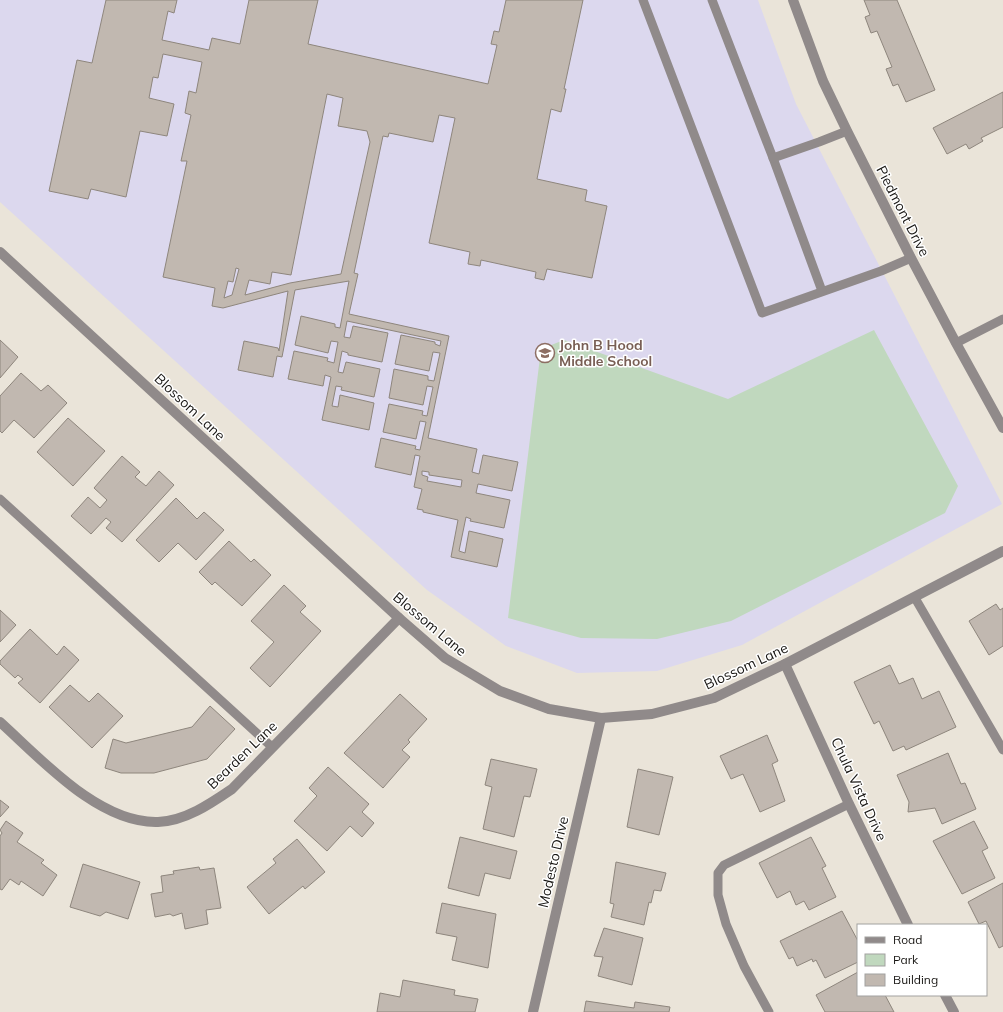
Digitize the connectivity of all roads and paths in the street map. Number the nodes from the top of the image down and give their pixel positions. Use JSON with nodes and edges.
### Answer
{"nodes":[{"id":1,"x":643,"y":0,"type":"edge"},
{"id":2,"x":712,"y":0,"type":"edge"},
{"id":3,"x":793,"y":0,"type":"edge"},
{"id":4,"x":847,"y":131,"type":"junction"},
{"id":5,"x":773,"y":158,"type":"junction"},
{"id":6,"x":0,"y":252,"type":"edge"},
{"id":7,"x":911,"y":258,"type":"junction"},
{"id":8,"x":822,"y":291,"type":"junction"},
{"id":9,"x":1003,"y":319,"type":"edge"},
{"id":10,"x":956,"y":343,"type":"junction"},
{"id":11,"x":1003,"y":428,"type":"edge"},
{"id":12,"x":0,"y":499,"type":"edge"},
{"id":13,"x":1003,"y":551,"type":"edge"},
{"id":14,"x":915,"y":598,"type":"junction"},
{"id":15,"x":399,"y":618,"type":"junction"},
{"id":16,"x":785,"y":664,"type":"junction"},
{"id":17,"x":600,"y":718,"type":"junction"},
{"id":18,"x":0,"y":722,"type":"edge"},
{"id":19,"x":272,"y":747,"type":"junction"},
{"id":20,"x":1003,"y":750,"type":"edge"},
{"id":21,"x":850,"y":804,"type":"junction"},
{"id":22,"x":908,"y":924,"type":"edge"},
{"id":23,"x":945,"y":996,"type":"edge"},
{"id":24,"x":532,"y":1012,"type":"edge"},
{"id":25,"x":769,"y":1012,"type":"edge"},
{"id":26,"x":954,"y":1012,"type":"edge"}],
"edges":[{"from":1,"to":8,"type":"lane"},
{"from":2,"to":5,"type":"lane"},
{"from":3,"to":4,"type":"street","name":"Piedmont Drive"},
{"from":4,"to":5,"type":"lane"},
{"from":4,"to":7,"type":"street","name":"Piedmont Drive"},
{"from":5,"to":8,"type":"lane"},
{"from":6,"to":15,"type":"street","name":"Blossom Lane"},
{"from":7,"to":8,"type":"lane"},
{"from":7,"to":10,"type":"street","name":"Piedmont Drive"},
{"from":9,"to":10,"type":"lane"},
{"from":10,"to":11,"type":"street","name":"Piedmont Drive"},
{"from":12,"to":19,"type":"lane"},
{"from":13,"to":14,"type":"street","name":"Blossom Lane"},
{"from":14,"to":16,"type":"street","name":"Blossom Lane"},
{"from":14,"to":20,"type":"lane"},
{"from":15,"to":17,"type":"street","name":"Blossom Lane"},
{"from":15,"to":19,"type":"street","name":"Bearden Lane"},
{"from":16,"to":17,"type":"street","name":"Blossom Lane"},
{"from":16,"to":21,"type":"street","name":"Chula Vista Drive"},
{"from":17,"to":24,"type":"street","name":"Modesto Drive"},
{"from":18,"to":19,"type":"street","name":"Bearden Lane"},
{"from":21,"to":22,"type":"street","name":"Chula Vista Drive"},
{"from":21,"to":25,"type":"lane"},
{"from":23,"to":26,"type":"street"}]}
